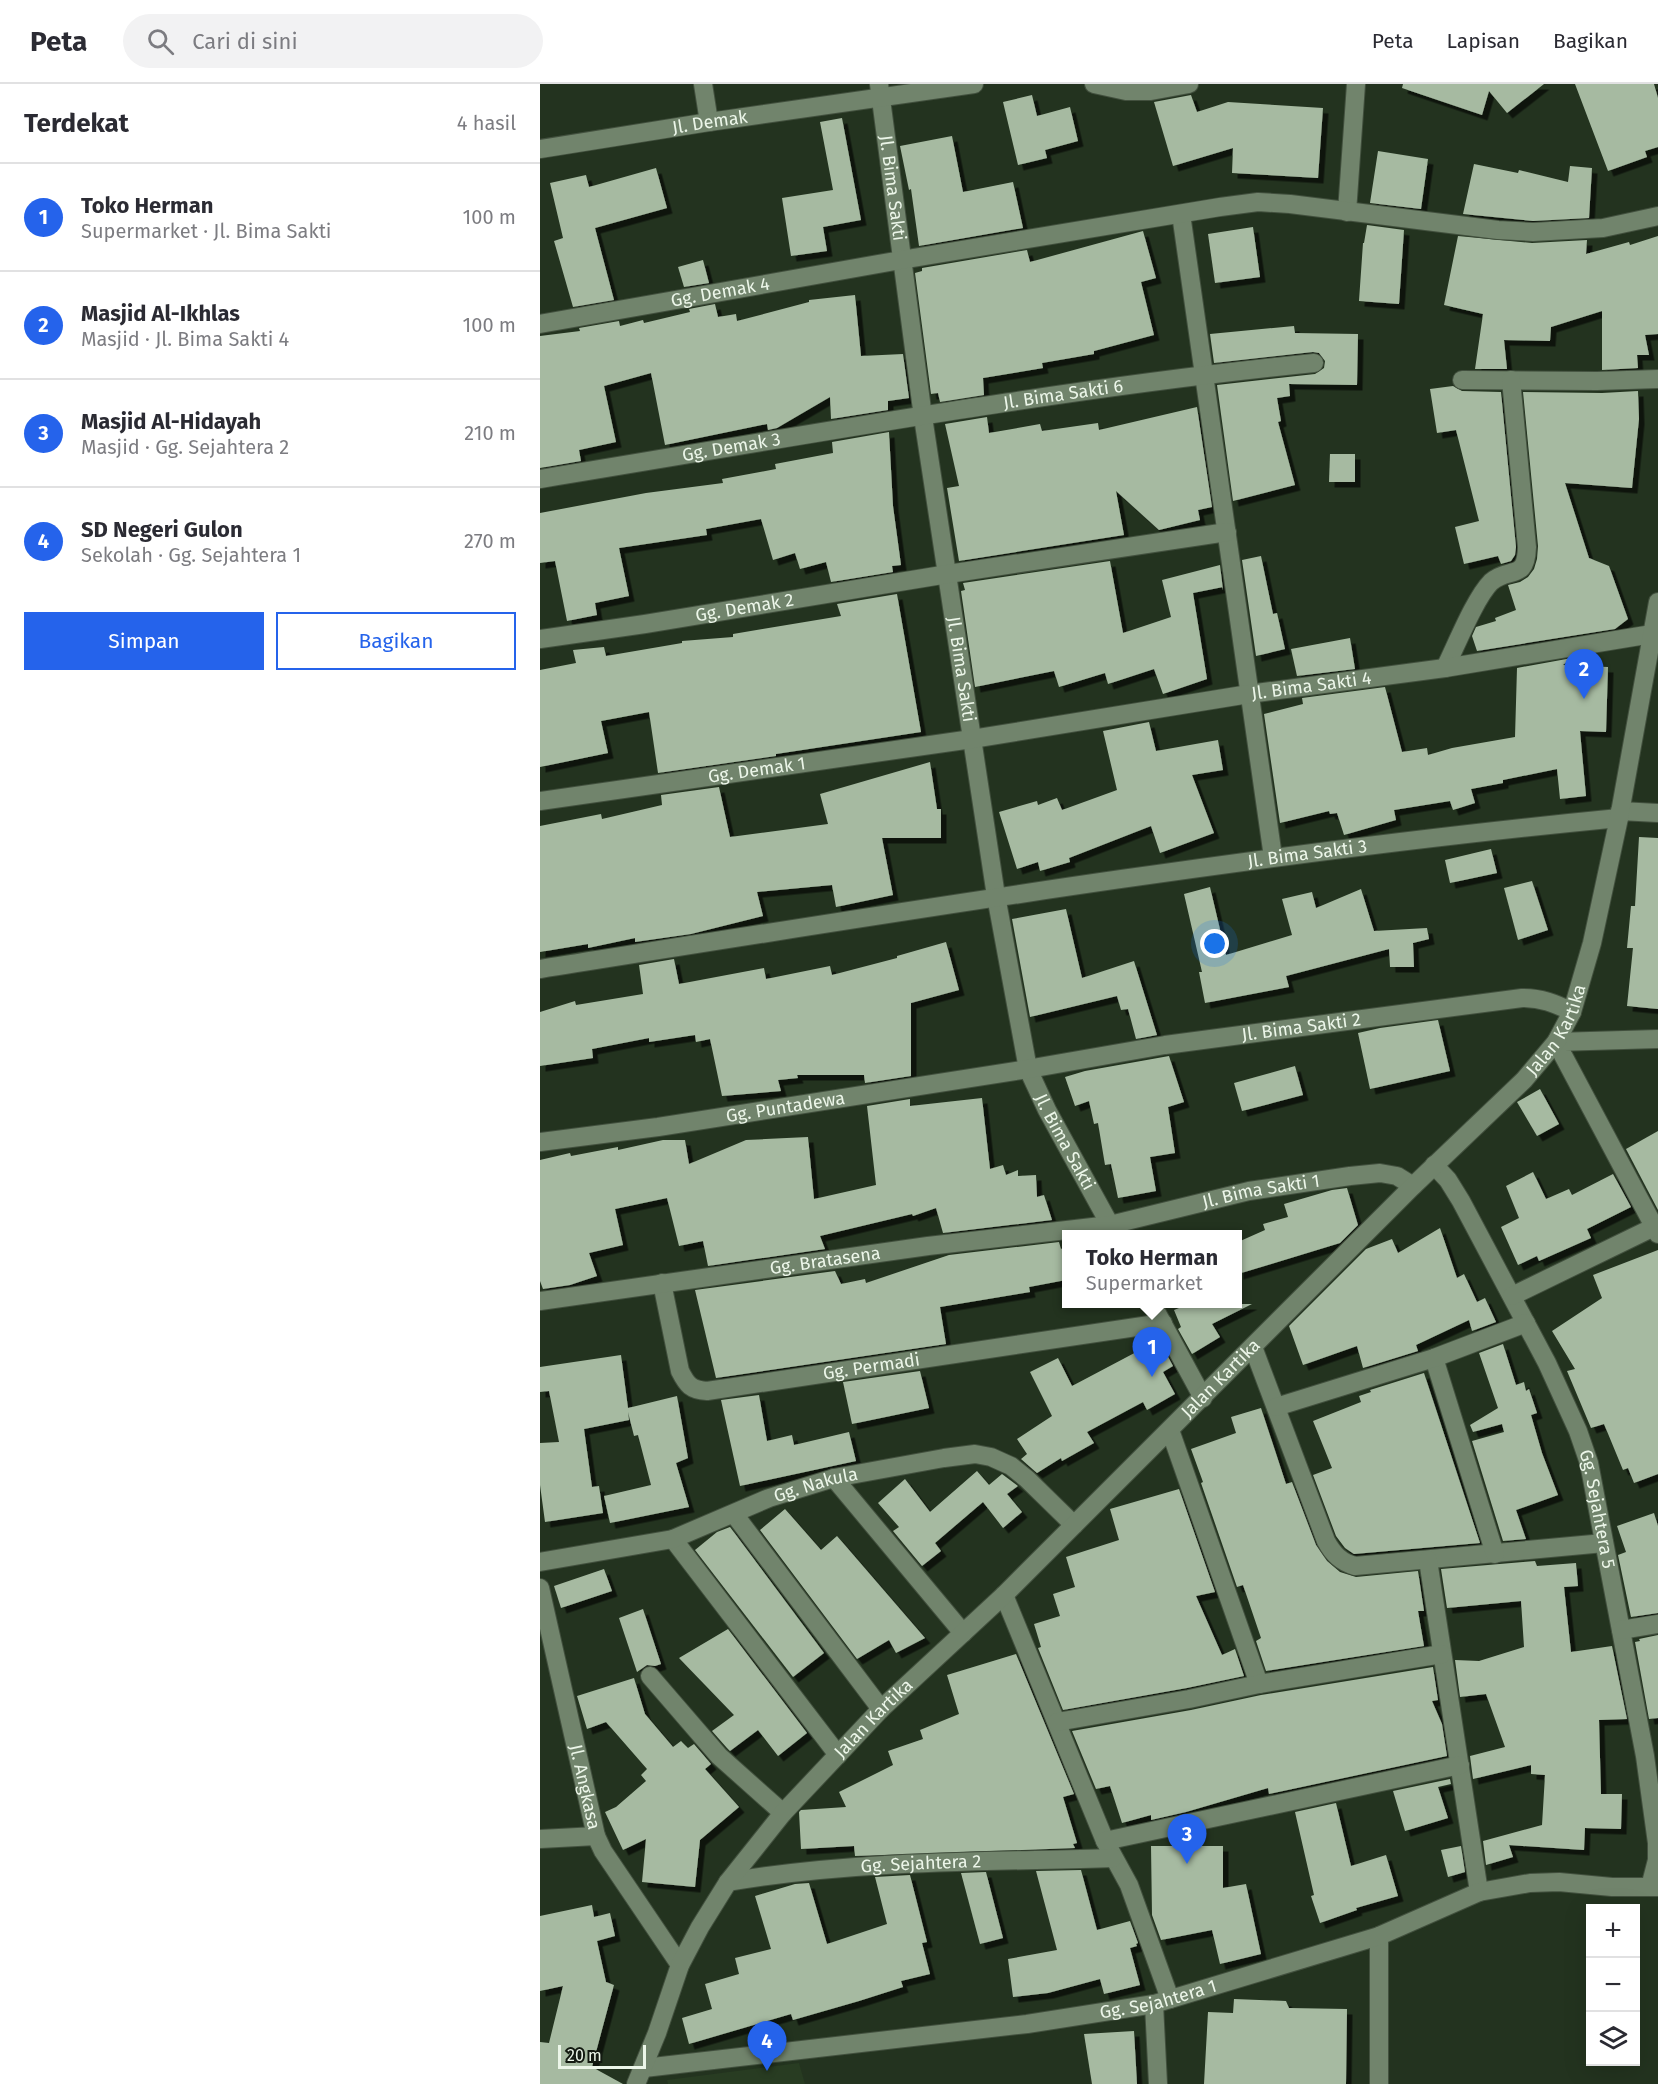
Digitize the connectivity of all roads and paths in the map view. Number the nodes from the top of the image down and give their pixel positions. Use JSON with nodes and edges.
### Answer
{"nodes":[{"id":1,"x":703,"y":84,"type":"edge"},
{"id":2,"x":974,"y":84,"type":"edge"},
{"id":3,"x":1094,"y":84,"type":"edge"},
{"id":4,"x":1189,"y":84,"type":"edge"},
{"id":5,"x":1356,"y":84,"type":"edge"},
{"id":6,"x":880,"y":91,"type":"edge"},
{"id":7,"x":709,"y":122,"type":"junction"},
{"id":8,"x":540,"y":149,"type":"edge"},
{"id":9,"x":1347,"y":212,"type":"junction"},
{"id":10,"x":1181,"y":214,"type":"junction"},
{"id":11,"x":1658,"y":216,"type":"edge"},
{"id":12,"x":901,"y":260,"type":"junction"},
{"id":13,"x":540,"y":324,"type":"edge"},
{"id":14,"x":1314,"y":363,"type":"dead end"},
{"id":15,"x":1204,"y":374,"type":"junction"},
{"id":16,"x":1658,"y":379,"type":"edge"},
{"id":17,"x":1462,"y":380,"type":"dead end"},
{"id":18,"x":1511,"y":380,"type":"junction"},
{"id":19,"x":923,"y":417,"type":"junction"},
{"id":20,"x":540,"y":479,"type":"edge"},
{"id":21,"x":1227,"y":532,"type":"junction"},
{"id":22,"x":948,"y":574,"type":"junction"},
{"id":23,"x":1658,"y":602,"type":"edge"},
{"id":24,"x":1652,"y":634,"type":"junction"},
{"id":25,"x":540,"y":639,"type":"edge"},
{"id":26,"x":1445,"y":668,"type":"junction"},
{"id":27,"x":1250,"y":694,"type":"junction"},
{"id":28,"x":972,"y":739,"type":"junction"},
{"id":29,"x":540,"y":801,"type":"edge"},
{"id":30,"x":1658,"y":813,"type":"edge"},
{"id":31,"x":1620,"y":815,"type":"junction"},
{"id":32,"x":1273,"y":857,"type":"junction"},
{"id":33,"x":996,"y":896,"type":"junction"},
{"id":34,"x":540,"y":969,"type":"edge"},
{"id":35,"x":1572,"y":1012,"type":"junction"},
{"id":36,"x":1658,"y":1039,"type":"edge"},
{"id":37,"x":1556,"y":1042,"type":"junction"},
{"id":38,"x":1028,"y":1069,"type":"junction"},
{"id":39,"x":540,"y":1142,"type":"edge"},
{"id":40,"x":1434,"y":1166,"type":"junction"},
{"id":41,"x":1413,"y":1186,"type":"junction"},
{"id":42,"x":1113,"y":1230,"type":"edge"},
{"id":43,"x":1656,"y":1231,"type":"edge"},
{"id":44,"x":1062,"y":1234,"type":"edge"},
{"id":45,"x":662,"y":1283,"type":"junction"},
{"id":46,"x":1512,"y":1296,"type":"junction"},
{"id":47,"x":540,"y":1301,"type":"edge"},
{"id":48,"x":1154,"y":1308,"type":"edge"},
{"id":49,"x":1162,"y":1323,"type":"junction"},
{"id":50,"x":1526,"y":1323,"type":"junction"},
{"id":51,"x":1253,"y":1347,"type":"junction"},
{"id":52,"x":1434,"y":1358,"type":"junction"},
{"id":53,"x":1203,"y":1398,"type":"junction"},
{"id":54,"x":1276,"y":1407,"type":"junction"},
{"id":55,"x":1170,"y":1430,"type":"junction"},
{"id":56,"x":834,"y":1478,"type":"junction"},
{"id":57,"x":734,"y":1514,"type":"junction"},
{"id":58,"x":1074,"y":1525,"type":"junction"},
{"id":59,"x":672,"y":1539,"type":"junction"},
{"id":60,"x":1604,"y":1543,"type":"junction"},
{"id":61,"x":1495,"y":1554,"type":"junction"},
{"id":62,"x":1428,"y":1560,"type":"junction"},
{"id":63,"x":540,"y":1562,"type":"edge"},
{"id":64,"x":540,"y":1588,"type":"edge"},
{"id":65,"x":1004,"y":1595,"type":"junction"},
{"id":66,"x":1658,"y":1624,"type":"edge"},
{"id":67,"x":1621,"y":1630,"type":"junction"},
{"id":68,"x":963,"y":1633,"type":"junction"},
{"id":69,"x":1442,"y":1654,"type":"junction"},
{"id":70,"x":650,"y":1676,"type":"dead end"},
{"id":71,"x":1259,"y":1684,"type":"junction"},
{"id":72,"x":881,"y":1709,"type":"junction"},
{"id":73,"x":1057,"y":1722,"type":"junction"},
{"id":74,"x":838,"y":1755,"type":"junction"},
{"id":75,"x":1460,"y":1765,"type":"junction"},
{"id":76,"x":783,"y":1813,"type":"junction"},
{"id":77,"x":596,"y":1836,"type":"junction"},
{"id":78,"x":540,"y":1839,"type":"edge"},
{"id":79,"x":1105,"y":1841,"type":"junction"},
{"id":80,"x":1113,"y":1858,"type":"junction"},
{"id":81,"x":728,"y":1882,"type":"junction"},
{"id":82,"x":1654,"y":1887,"type":"edge"},
{"id":83,"x":1479,"y":1892,"type":"junction"},
{"id":84,"x":1379,"y":1936,"type":"junction"},
{"id":85,"x":680,"y":1965,"type":"junction"},
{"id":86,"x":1162,"y":2001,"type":"junction"},
{"id":87,"x":640,"y":2076,"type":"edge"},
{"id":88,"x":1158,"y":2084,"type":"edge"},
{"id":89,"x":1379,"y":2084,"type":"edge"}],
"edges":[{"from":1,"to":7,"type":"street"},
{"from":2,"to":6,"type":"street","name":"Jl. Demak"},
{"from":3,"to":4,"type":"street"},
{"from":5,"to":9,"type":"street"},
{"from":6,"to":7,"type":"street","name":"Jl. Demak"},
{"from":6,"to":12,"type":"street","name":"Jl. Bima Sakti"},
{"from":7,"to":8,"type":"street","name":"Jl. Demak"},
{"from":9,"to":10,"type":"street","name":"Gg. Demak 4"},
{"from":9,"to":11,"type":"street","name":"Gg. Demak 4"},
{"from":10,"to":12,"type":"street","name":"Gg. Demak 4"},
{"from":10,"to":15,"type":"street"},
{"from":12,"to":13,"type":"street","name":"Gg. Demak 4"},
{"from":12,"to":19,"type":"street","name":"Jl. Bima Sakti"},
{"from":14,"to":15,"type":"street","name":"Jl. Bima Sakti 6"},
{"from":15,"to":19,"type":"street","name":"Jl. Bima Sakti 6"},
{"from":15,"to":21,"type":"street"},
{"from":16,"to":18,"type":"street"},
{"from":17,"to":18,"type":"street"},
{"from":18,"to":26,"type":"street"},
{"from":19,"to":20,"type":"street","name":"Gg. Demak 3"},
{"from":19,"to":22,"type":"street","name":"Jl. Bima Sakti"},
{"from":21,"to":22,"type":"street","name":"Gg. Demak 2"},
{"from":21,"to":27,"type":"street"},
{"from":22,"to":25,"type":"street","name":"Gg. Demak 2"},
{"from":22,"to":28,"type":"street","name":"Jl. Bima Sakti"},
{"from":23,"to":24,"type":"street","name":"Jalan Kartika"},
{"from":24,"to":26,"type":"street","name":"Jl. Bima Sakti 4"},
{"from":24,"to":31,"type":"street","name":"Jalan Kartika"},
{"from":26,"to":27,"type":"street","name":"Jl. Bima Sakti 4"},
{"from":27,"to":28,"type":"street","name":"Jl. Bima Sakti 4"},
{"from":27,"to":32,"type":"street"},
{"from":28,"to":29,"type":"street","name":"Gg. Demak 1"},
{"from":28,"to":33,"type":"street","name":"Jl. Bima Sakti"},
{"from":30,"to":31,"type":"street","name":"Jl. Bima Sakti 3"},
{"from":31,"to":32,"type":"street","name":"Jl. Bima Sakti 3"},
{"from":31,"to":35,"type":"street","name":"Jalan Kartika"},
{"from":32,"to":33,"type":"street","name":"Jl. Bima Sakti 3"},
{"from":33,"to":34,"type":"street","name":"Jl. Bima Sakti 3"},
{"from":33,"to":38,"type":"street","name":"Jl. Bima Sakti"},
{"from":35,"to":37,"type":"street","name":"Jalan Kartika"},
{"from":35,"to":38,"type":"street","name":"Jl. Bima Sakti 2"},
{"from":36,"to":37,"type":"street"},
{"from":37,"to":40,"type":"street","name":"Jalan Kartika"},
{"from":37,"to":43,"type":"street"},
{"from":38,"to":39,"type":"street","name":"Gg. Puntadewa"},
{"from":38,"to":42,"type":"street","name":"Jl. Bima Sakti"},
{"from":40,"to":41,"type":"street","name":"Jalan Kartika"},
{"from":40,"to":46,"type":"street","name":"Gg. Sejahtera 5"},
{"from":41,"to":42,"type":"street","name":"Jl. Bima Sakti 1"},
{"from":41,"to":51,"type":"street","name":"Jalan Kartika"},
{"from":43,"to":46,"type":"street"},
{"from":44,"to":45,"type":"street","name":"Gg. Bratasena"},
{"from":45,"to":47,"type":"street","name":"Gg. Bratasena"},
{"from":45,"to":49,"type":"street","name":"Gg. Permadi"},
{"from":46,"to":50,"type":"street","name":"Gg. Sejahtera 5"},
{"from":48,"to":49,"type":"street"},
{"from":49,"to":53,"type":"street"},
{"from":50,"to":52,"type":"street"},
{"from":50,"to":60,"type":"street","name":"Gg. Sejahtera 5"},
{"from":51,"to":53,"type":"street","name":"Jalan Kartika"},
{"from":51,"to":54,"type":"street"},
{"from":52,"to":54,"type":"street"},
{"from":52,"to":61,"type":"street"},
{"from":53,"to":55,"type":"street","name":"Jalan Kartika"},
{"from":54,"to":62,"type":"street"},
{"from":55,"to":58,"type":"street","name":"Jalan Kartika"},
{"from":55,"to":71,"type":"street"},
{"from":56,"to":57,"type":"street","name":"Gg. Nakula"},
{"from":56,"to":58,"type":"street","name":"Gg. Nakula"},
{"from":56,"to":68,"type":"street"},
{"from":57,"to":59,"type":"street","name":"Gg. Nakula"},
{"from":57,"to":72,"type":"street"},
{"from":58,"to":65,"type":"street","name":"Jalan Kartika"},
{"from":59,"to":63,"type":"street","name":"Gg. Nakula"},
{"from":59,"to":74,"type":"street"},
{"from":60,"to":61,"type":"street"},
{"from":60,"to":67,"type":"street","name":"Gg. Sejahtera 5"},
{"from":61,"to":62,"type":"street"},
{"from":62,"to":69,"type":"street"},
{"from":64,"to":77,"type":"street","name":"Jl. Angkasa"},
{"from":65,"to":68,"type":"street","name":"Jalan Kartika"},
{"from":65,"to":73,"type":"street"},
{"from":66,"to":67,"type":"street"},
{"from":67,"to":82,"type":"street","name":"Gg. Sejahtera 5"},
{"from":68,"to":72,"type":"street","name":"Jalan Kartika"},
{"from":69,"to":71,"type":"street"},
{"from":69,"to":75,"type":"street"},
{"from":70,"to":76,"type":"street"},
{"from":71,"to":73,"type":"street"},
{"from":72,"to":74,"type":"street","name":"Jalan Kartika"},
{"from":73,"to":79,"type":"street"},
{"from":74,"to":76,"type":"street","name":"Jalan Kartika"},
{"from":75,"to":79,"type":"street"},
{"from":75,"to":83,"type":"street"},
{"from":76,"to":81,"type":"street","name":"Jalan Kartika"},
{"from":77,"to":78,"type":"street"},
{"from":77,"to":85,"type":"street","name":"Jl. Angkasa"},
{"from":79,"to":80,"type":"street"},
{"from":80,"to":81,"type":"street","name":"Gg. Sejahtera 2"},
{"from":80,"to":86,"type":"street"},
{"from":81,"to":85,"type":"street","name":"Jalan Kartika"},
{"from":82,"to":83,"type":"street","name":"Gg. Sejahtera 1"},
{"from":83,"to":84,"type":"street","name":"Gg. Sejahtera 1"},
{"from":84,"to":86,"type":"street","name":"Gg. Sejahtera 1"},
{"from":84,"to":89,"type":"street"},
{"from":85,"to":87,"type":"street","name":"Jalan Kartika"},
{"from":86,"to":87,"type":"street","name":"Gg. Sejahtera 1"},
{"from":86,"to":88,"type":"street"}]}
